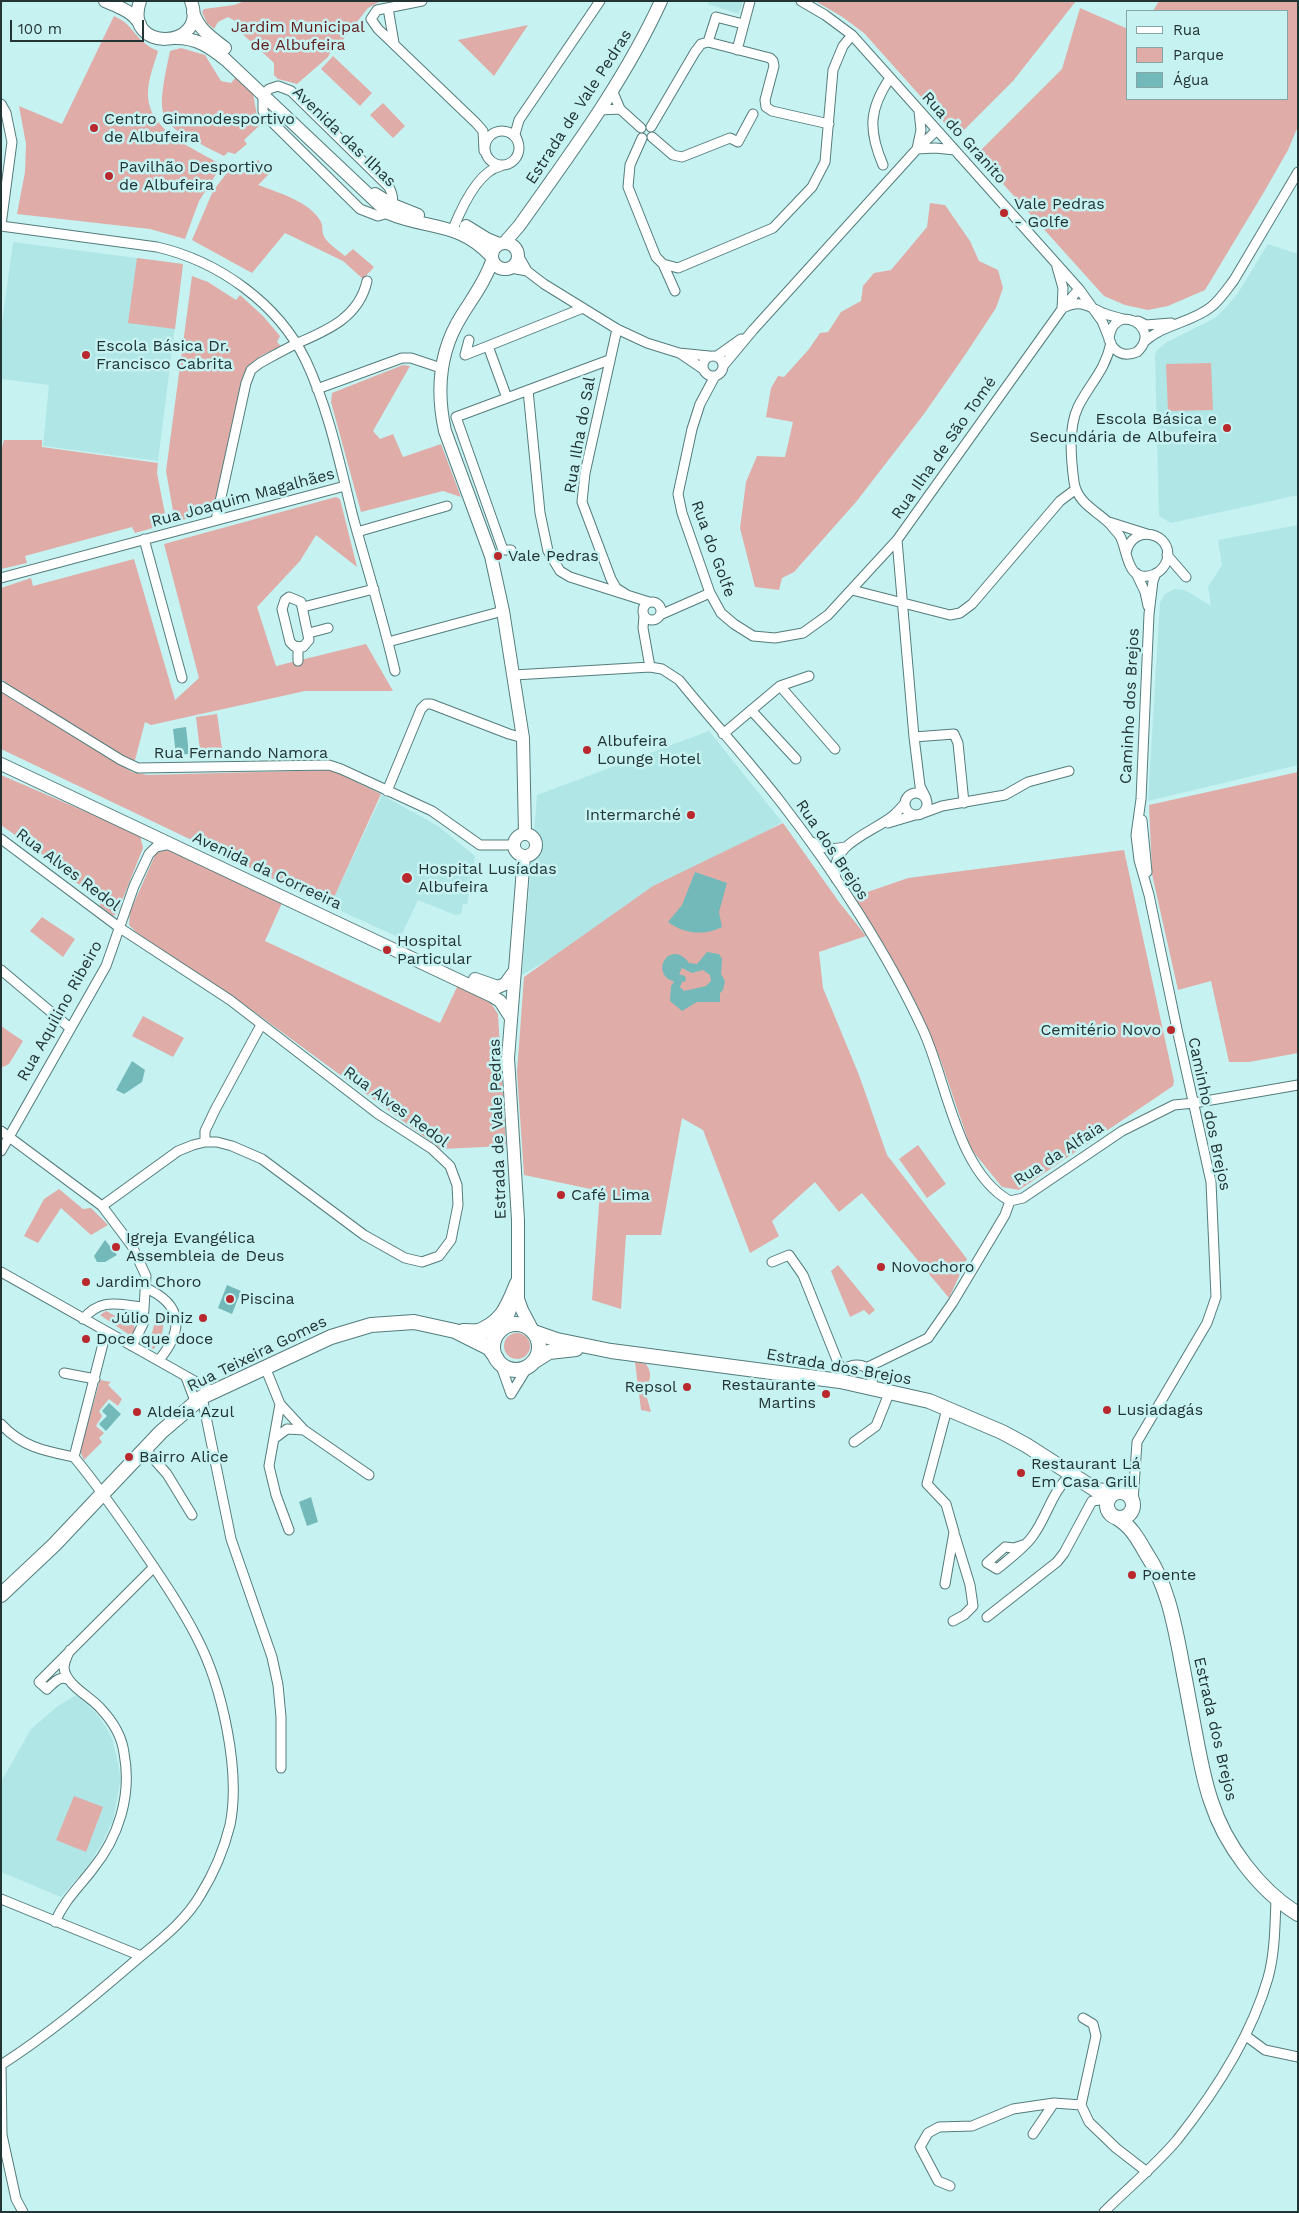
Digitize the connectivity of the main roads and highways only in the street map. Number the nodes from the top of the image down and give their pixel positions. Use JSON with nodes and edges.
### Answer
{"nodes":[{"id":1,"x":105,"y":1,"type":"edge"},
{"id":2,"x":140,"y":1,"type":"edge"},
{"id":3,"x":661,"y":1,"type":"edge"},
{"id":4,"x":192,"y":7,"type":"edge"},
{"id":5,"x":143,"y":28,"type":"junction"},
{"id":6,"x":176,"y":38,"type":"junction"},
{"id":7,"x":266,"y":92,"type":"junction"},
{"id":8,"x":455,"y":225,"type":"junction"},
{"id":9,"x":509,"y":248,"type":"junction"},
{"id":10,"x":492,"y":258,"type":"junction"},
{"id":11,"x":507,"y":268,"type":"junction"},
{"id":12,"x":482,"y":285,"type":"junction"},
{"id":13,"x":1,"y":758,"type":"edge"},
{"id":14,"x":1,"y":764,"type":"edge"},
{"id":15,"x":525,"y":834,"type":"junction"},
{"id":16,"x":150,"y":840,"type":"junction"},
{"id":17,"x":172,"y":841,"type":"junction"},
{"id":18,"x":524,"y":856,"type":"junction"},
{"id":19,"x":513,"y":973,"type":"junction"},
{"id":20,"x":510,"y":1018,"type":"junction"},
{"id":21,"x":517,"y":1280,"type":"junction"},
{"id":22,"x":501,"y":1330,"type":"junction"},
{"id":23,"x":455,"y":1331,"type":"junction"},
{"id":24,"x":476,"y":1331,"type":"junction"},
{"id":25,"x":533,"y":1331,"type":"junction"},
{"id":26,"x":611,"y":1350,"type":"junction"},
{"id":27,"x":499,"y":1361,"type":"junction"},
{"id":28,"x":530,"y":1365,"type":"junction"},
{"id":29,"x":1072,"y":1474,"type":"junction"},
{"id":30,"x":1118,"y":1492,"type":"junction"},
{"id":31,"x":1133,"y":1503,"type":"junction"},
{"id":32,"x":1108,"y":1510,"type":"junction"},
{"id":33,"x":1149,"y":1557,"type":"junction"},
{"id":34,"x":1,"y":1595,"type":"edge"},
{"id":35,"x":1298,"y":1914,"type":"edge"}],
"edges":[{"from":1,"to":5,"type":"main road","name":"Avenida das Ilhas"},
{"from":2,"to":5,"type":"main road"},
{"from":3,"to":9,"type":"main road","name":"Estrada de Vale Pedras"},
{"from":4,"to":6,"type":"main road"},
{"from":4,"to":7,"type":"main road","name":"Avenida das Ilhas"},
{"from":5,"to":6,"type":"main road","name":"Avenida das Ilhas"},
{"from":6,"to":7,"type":"main road","name":"Avenida das Ilhas"},
{"from":7,"to":8,"type":"main road","name":"Avenida das Ilhas"},
{"from":8,"to":9,"type":"main road","name":"Avenida das Ilhas"},
{"from":8,"to":10,"type":"main road","name":"Avenida das Ilhas"},
{"from":9,"to":10,"type":"main road"},
{"from":9,"to":11,"type":"main road"},
{"from":10,"to":11,"type":"main road"},
{"from":10,"to":12,"type":"main road"},
{"from":11,"to":12,"type":"main road"},
{"from":12,"to":15,"type":"main road"},
{"from":13,"to":16,"type":"main road","name":"Avenida da Correeira"},
{"from":14,"to":16,"type":"main road","name":"Avenida da Correeira"},
{"from":15,"to":18,"type":"main road"},
{"from":15,"to":18,"type":"main road"},
{"from":16,"to":17,"type":"main road","name":"Avenida da Correeira"},
{"from":17,"to":19,"type":"main road","name":"Avenida da Correeira"},
{"from":17,"to":20,"type":"main road","name":"Avenida da Correeira"},
{"from":18,"to":19,"type":"main road","name":"Estrada de Vale Pedras"},
{"from":19,"to":20,"type":"main road","name":"Estrada de Vale Pedras"},
{"from":20,"to":21,"type":"main road","name":"Estrada de Vale Pedras"},
{"from":21,"to":22,"type":"main road","name":"Estrada de Vale Pedras"},
{"from":21,"to":24,"type":"main road"},
{"from":21,"to":25,"type":"main road","name":"Estrada de Vale Pedras"},
{"from":22,"to":24,"type":"main road","name":"Rua Teixeira Gomes"},
{"from":22,"to":25,"type":"main road"},
{"from":22,"to":27,"type":"main road"},
{"from":23,"to":24,"type":"main road","name":"Rua Teixeira Gomes"},
{"from":23,"to":27,"type":"main road","name":"Rua Teixeira Gomes"},
{"from":23,"to":34,"type":"main road","name":"Rua Teixeira Gomes"},
{"from":25,"to":26,"type":"main road","name":"Estrada dos Brejos"},
{"from":25,"to":28,"type":"main road"},
{"from":26,"to":28,"type":"main road","name":"Estrada dos Brejos"},
{"from":26,"to":29,"type":"main road","name":"Estrada dos Brejos"},
{"from":27,"to":28,"type":"main road"},
{"from":29,"to":30,"type":"main road"},
{"from":29,"to":32,"type":"main road"},
{"from":30,"to":31,"type":"main road"},
{"from":30,"to":32,"type":"main road"},
{"from":31,"to":32,"type":"main road"},
{"from":31,"to":33,"type":"main road"},
{"from":32,"to":33,"type":"main road"},
{"from":33,"to":35,"type":"main road","name":"Estrada dos Brejos"}]}
